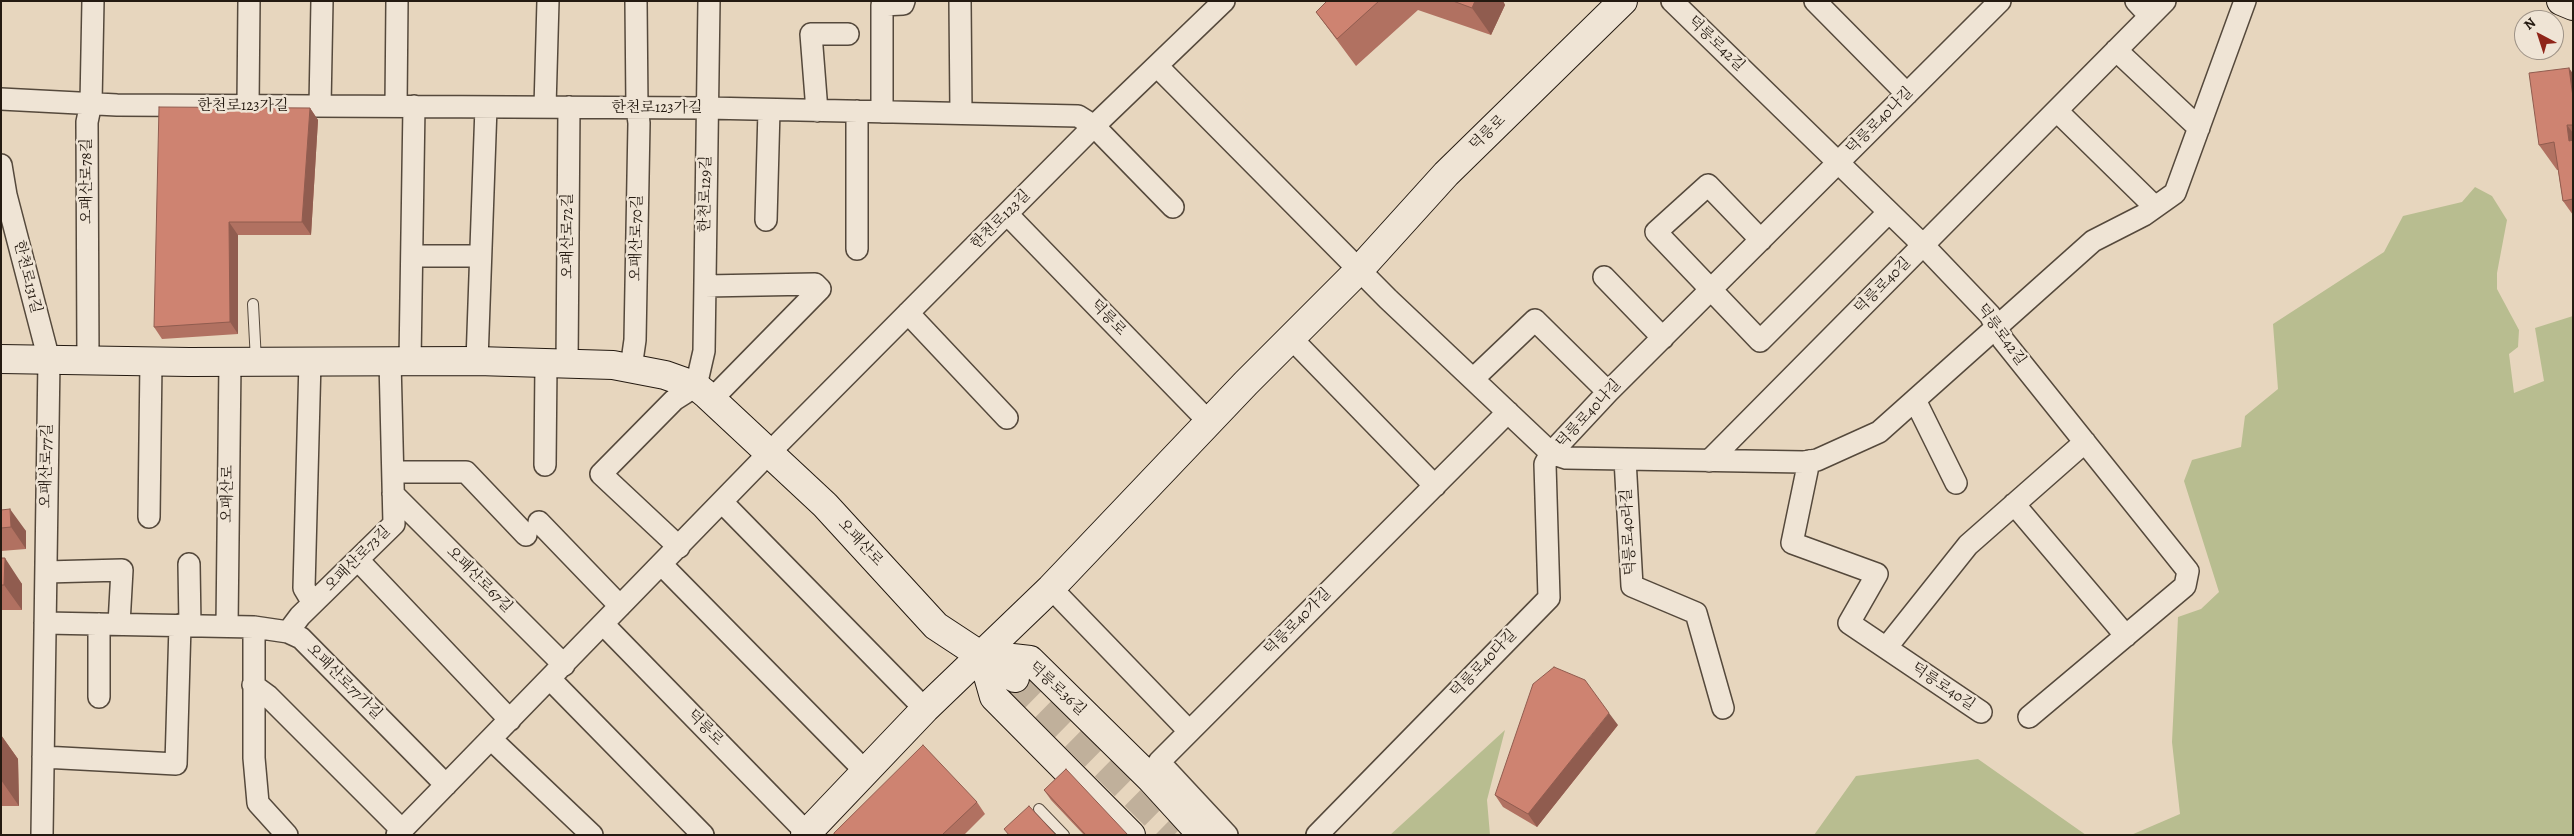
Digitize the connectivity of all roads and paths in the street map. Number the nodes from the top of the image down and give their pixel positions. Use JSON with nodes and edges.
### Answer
{"nodes":[{"id":1,"x":93,"y":1,"type":"edge"},
{"id":2,"x":250,"y":1,"type":"edge"},
{"id":3,"x":322,"y":1,"type":"edge"},
{"id":4,"x":397,"y":1,"type":"edge"},
{"id":5,"x":548,"y":1,"type":"edge"},
{"id":6,"x":709,"y":1,"type":"edge"},
{"id":7,"x":904,"y":1,"type":"edge"},
{"id":8,"x":960,"y":1,"type":"edge"},
{"id":9,"x":1224,"y":1,"type":"edge"},
{"id":10,"x":1622,"y":1,"type":"edge"},
{"id":11,"x":1672,"y":1,"type":"edge"},
{"id":12,"x":1815,"y":1,"type":"edge"},
{"id":13,"x":2000,"y":1,"type":"edge"},
{"id":14,"x":2165,"y":1,"type":"edge"},
{"id":15,"x":2245,"y":1,"type":"edge"},
{"id":16,"x":2561,"y":1,"type":"edge"},
{"id":17,"x":636,"y":2,"type":"edge"},
{"id":18,"x":2573,"y":6,"type":"edge"},
{"id":19,"x":2143,"y":9,"type":"edge"},
{"id":20,"x":848,"y":34,"type":"dead end"},
{"id":21,"x":2116,"y":50,"type":"junction"},
{"id":22,"x":1157,"y":66,"type":"junction"},
{"id":23,"x":1907,"y":94,"type":"junction"},
{"id":24,"x":1,"y":98,"type":"edge"},
{"id":25,"x":91,"y":103,"type":"junction"},
{"id":26,"x":248,"y":106,"type":"junction"},
{"id":27,"x":320,"y":106,"type":"junction"},
{"id":28,"x":405,"y":106,"type":"junction"},
{"id":29,"x":486,"y":107,"type":"junction"},
{"id":30,"x":545,"y":107,"type":"junction"},
{"id":31,"x":569,"y":108,"type":"junction"},
{"id":32,"x":637,"y":108,"type":"junction"},
{"id":33,"x":706,"y":108,"type":"junction"},
{"id":34,"x":769,"y":110,"type":"junction"},
{"id":35,"x":817,"y":110,"type":"junction"},
{"id":36,"x":857,"y":111,"type":"junction"},
{"id":37,"x":2057,"y":111,"type":"junction"},
{"id":38,"x":882,"y":112,"type":"junction"},
{"id":39,"x":961,"y":113,"type":"junction"},
{"id":40,"x":1094,"y":126,"type":"junction"},
{"id":41,"x":2199,"y":128,"type":"junction"},
{"id":42,"x":1838,"y":163,"type":"junction"},
{"id":43,"x":1,"y":165,"type":"edge"},
{"id":44,"x":1173,"y":207,"type":"dead end"},
{"id":45,"x":2155,"y":207,"type":"junction"},
{"id":46,"x":1889,"y":212,"type":"junction"},
{"id":47,"x":1007,"y":214,"type":"junction"},
{"id":48,"x":766,"y":220,"type":"dead end"},
{"id":49,"x":1761,"y":240,"type":"junction"},
{"id":50,"x":1924,"y":246,"type":"junction"},
{"id":51,"x":857,"y":249,"type":"dead end"},
{"id":52,"x":412,"y":256,"type":"junction"},
{"id":53,"x":480,"y":256,"type":"junction"},
{"id":54,"x":1360,"y":269,"type":"junction"},
{"id":55,"x":1604,"y":277,"type":"dead end"},
{"id":56,"x":705,"y":286,"type":"junction"},
{"id":57,"x":1711,"y":289,"type":"junction"},
{"id":58,"x":253,"y":304,"type":"dead end"},
{"id":59,"x":908,"y":313,"type":"junction"},
{"id":60,"x":1997,"y":327,"type":"junction"},
{"id":61,"x":1291,"y":338,"type":"junction"},
{"id":62,"x":1663,"y":338,"type":"junction"},
{"id":63,"x":1,"y":359,"type":"edge"},
{"id":64,"x":48,"y":360,"type":"junction"},
{"id":65,"x":88,"y":361,"type":"junction"},
{"id":66,"x":310,"y":361,"type":"junction"},
{"id":67,"x":400,"y":361,"type":"junction"},
{"id":68,"x":477,"y":361,"type":"junction"},
{"id":69,"x":150,"y":362,"type":"junction"},
{"id":70,"x":230,"y":362,"type":"junction"},
{"id":71,"x":256,"y":362,"type":"junction"},
{"id":72,"x":556,"y":364,"type":"junction"},
{"id":73,"x":631,"y":368,"type":"junction"},
{"id":74,"x":1473,"y":379,"type":"junction"},
{"id":75,"x":704,"y":392,"type":"junction"},
{"id":76,"x":1608,"y":392,"type":"junction"},
{"id":77,"x":1915,"y":400,"type":"junction"},
{"id":78,"x":1508,"y":412,"type":"junction"},
{"id":79,"x":1007,"y":418,"type":"dead end"},
{"id":80,"x":1209,"y":422,"type":"junction"},
{"id":81,"x":2085,"y":442,"type":"junction"},
{"id":82,"x":769,"y":453,"type":"junction"},
{"id":83,"x":1551,"y":454,"type":"junction"},
{"id":84,"x":1625,"y":459,"type":"junction"},
{"id":85,"x":1710,"y":461,"type":"junction"},
{"id":86,"x":1809,"y":461,"type":"junction"},
{"id":87,"x":545,"y":465,"type":"dead end"},
{"id":88,"x":393,"y":472,"type":"junction"},
{"id":89,"x":1956,"y":483,"type":"dead end"},
{"id":90,"x":1434,"y":486,"type":"junction"},
{"id":91,"x":394,"y":494,"type":"junction"},
{"id":92,"x":722,"y":502,"type":"junction"},
{"id":93,"x":2014,"y":504,"type":"junction"},
{"id":94,"x":149,"y":517,"type":"dead end"},
{"id":95,"x":679,"y":547,"type":"junction"},
{"id":96,"x":358,"y":560,"type":"junction"},
{"id":97,"x":189,"y":564,"type":"dead end"},
{"id":98,"x":661,"y":564,"type":"junction"},
{"id":99,"x":46,"y":572,"type":"junction"},
{"id":100,"x":1050,"y":588,"type":"junction"},
{"id":101,"x":313,"y":603,"type":"junction"},
{"id":102,"x":620,"y":606,"type":"junction"},
{"id":103,"x":45,"y":623,"type":"junction"},
{"id":104,"x":109,"y":624,"type":"junction"},
{"id":105,"x":603,"y":624,"type":"junction"},
{"id":106,"x":185,"y":626,"type":"junction"},
{"id":107,"x":227,"y":626,"type":"junction"},
{"id":108,"x":254,"y":627,"type":"junction"},
{"id":109,"x":288,"y":632,"type":"junction"},
{"id":110,"x":2126,"y":636,"type":"junction"},
{"id":111,"x":1886,"y":648,"type":"junction"},
{"id":112,"x":982,"y":655,"type":"junction"},
{"id":113,"x":557,"y":672,"type":"junction"},
{"id":114,"x":1015,"y":678,"type":"tunnel mouth"},
{"id":115,"x":253,"y":685,"type":"junction"},
{"id":116,"x":98,"y":697,"type":"dead end"},
{"id":117,"x":1723,"y":708,"type":"dead end"},
{"id":118,"x":925,"y":710,"type":"junction"},
{"id":119,"x":1981,"y":712,"type":"dead end"},
{"id":120,"x":2029,"y":717,"type":"dead end"},
{"id":121,"x":510,"y":720,"type":"junction"},
{"id":122,"x":1189,"y":731,"type":"junction"},
{"id":123,"x":491,"y":739,"type":"junction"},
{"id":124,"x":43,"y":757,"type":"junction"},
{"id":125,"x":865,"y":771,"type":"junction"},
{"id":126,"x":446,"y":785,"type":"junction"},
{"id":127,"x":1039,"y":809,"type":"dead end"},
{"id":128,"x":399,"y":832,"type":"edge"},
{"id":129,"x":807,"y":834,"type":"edge"},
{"id":130,"x":42,"y":835,"type":"edge"},
{"id":131,"x":287,"y":835,"type":"edge"},
{"id":132,"x":592,"y":835,"type":"edge"},
{"id":133,"x":703,"y":835,"type":"edge"},
{"id":134,"x":1064,"y":835,"type":"edge"},
{"id":135,"x":1131,"y":835,"type":"edge"},
{"id":136,"x":1202,"y":835,"type":"edge"},
{"id":137,"x":1227,"y":835,"type":"edge"},
{"id":138,"x":1317,"y":835,"type":"edge"}],
"edges":[{"from":1,"to":25,"type":"street","name":"오패산로78길"},
{"from":2,"to":26,"type":"street"},
{"from":3,"to":27,"type":"street"},
{"from":4,"to":28,"type":"street","name":"오패산로73길"},
{"from":5,"to":30,"type":"street"},
{"from":6,"to":33,"type":"street","name":"한천로129길"},
{"from":7,"to":38,"type":"street"},
{"from":8,"to":39,"type":"street"},
{"from":9,"to":22,"type":"street","name":"한천로123길"},
{"from":10,"to":54,"type":"street","name":"덕릉로"},
{"from":11,"to":42,"type":"street","name":"덕릉로42길"},
{"from":12,"to":23,"type":"street"},
{"from":13,"to":23,"type":"street","name":"덕릉로40나길"},
{"from":14,"to":19,"type":"street","name":"덕릉로40길"},
{"from":15,"to":41,"type":"street"},
{"from":16,"to":18,"type":"street"},
{"from":17,"to":32,"type":"street","name":"오패산로70길"},
{"from":19,"to":21,"type":"street","name":"덕릉로40길"},
{"from":20,"to":35,"type":"street"},
{"from":21,"to":37,"type":"street","name":"덕릉로40길"},
{"from":21,"to":41,"type":"street"},
{"from":22,"to":40,"type":"street","name":"한천로123길"},
{"from":22,"to":54,"type":"street"},
{"from":23,"to":42,"type":"street","name":"덕릉로40나길"},
{"from":24,"to":25,"type":"street","name":"한천로123가길"},
{"from":25,"to":26,"type":"street","name":"한천로123가길"},
{"from":25,"to":65,"type":"street","name":"오패산로78길"},
{"from":26,"to":27,"type":"street","name":"한천로123가길"},
{"from":27,"to":28,"type":"street","name":"한천로123가길"},
{"from":28,"to":29,"type":"street","name":"한천로123가길"},
{"from":28,"to":52,"type":"street","name":"오패산로73길"},
{"from":29,"to":30,"type":"street","name":"한천로123가길"},
{"from":29,"to":53,"type":"street"},
{"from":30,"to":31,"type":"street","name":"한천로123가길"},
{"from":31,"to":32,"type":"street","name":"한천로123가길"},
{"from":31,"to":72,"type":"street","name":"오패산로72길"},
{"from":32,"to":33,"type":"street","name":"한천로123가길"},
{"from":32,"to":73,"type":"street","name":"오패산로70길"},
{"from":33,"to":34,"type":"street","name":"한천로123가길"},
{"from":33,"to":56,"type":"street","name":"한천로129길"},
{"from":34,"to":35,"type":"street","name":"한천로123가길"},
{"from":34,"to":48,"type":"street"},
{"from":35,"to":36,"type":"street","name":"한천로123가길"},
{"from":36,"to":38,"type":"street","name":"한천로123가길"},
{"from":36,"to":51,"type":"street"},
{"from":37,"to":45,"type":"street"},
{"from":37,"to":50,"type":"street","name":"덕릉로40길"},
{"from":38,"to":39,"type":"street","name":"한천로123가길"},
{"from":39,"to":40,"type":"street","name":"한천로123가길"},
{"from":40,"to":44,"type":"street"},
{"from":40,"to":47,"type":"street","name":"한천로123길"},
{"from":41,"to":45,"type":"street"},
{"from":42,"to":46,"type":"street","name":"덕릉로42길"},
{"from":42,"to":49,"type":"street","name":"덕릉로40나길"},
{"from":43,"to":64,"type":"street","name":"한천로131길"},
{"from":45,"to":60,"type":"street"},
{"from":46,"to":50,"type":"street","name":"덕릉로42길"},
{"from":46,"to":57,"type":"street"},
{"from":47,"to":59,"type":"street","name":"한천로123길"},
{"from":47,"to":80,"type":"street","name":"덕릉로"},
{"from":49,"to":57,"type":"street","name":"덕릉로40나길"},
{"from":49,"to":57,"type":"street"},
{"from":50,"to":60,"type":"street","name":"덕릉로42길"},
{"from":50,"to":85,"type":"street","name":"덕릉로40길"},
{"from":52,"to":53,"type":"street"},
{"from":52,"to":67,"type":"street","name":"오패산로73길"},
{"from":53,"to":68,"type":"street"},
{"from":54,"to":61,"type":"street","name":"덕릉로"},
{"from":54,"to":74,"type":"street"},
{"from":55,"to":62,"type":"street"},
{"from":56,"to":75,"type":"street","name":"한천로129길"},
{"from":56,"to":75,"type":"street"},
{"from":57,"to":62,"type":"street","name":"덕릉로40나길"},
{"from":58,"to":71,"type":"lane"},
{"from":59,"to":79,"type":"street"},
{"from":59,"to":82,"type":"street","name":"한천로123길"},
{"from":60,"to":77,"type":"street"},
{"from":60,"to":81,"type":"street","name":"덕릉로42길"},
{"from":61,"to":80,"type":"street","name":"덕릉로"},
{"from":61,"to":90,"type":"street"},
{"from":62,"to":76,"type":"street","name":"덕릉로40나길"},
{"from":63,"to":64,"type":"street","name":"오패산로"},
{"from":64,"to":65,"type":"street","name":"오패산로"},
{"from":64,"to":99,"type":"street","name":"오패산로77길"},
{"from":65,"to":69,"type":"street","name":"오패산로"},
{"from":66,"to":67,"type":"street","name":"오패산로"},
{"from":66,"to":71,"type":"street","name":"오패산로"},
{"from":66,"to":101,"type":"street"},
{"from":67,"to":68,"type":"street","name":"오패산로"},
{"from":67,"to":88,"type":"street","name":"오패산로73길"},
{"from":68,"to":72,"type":"street","name":"오패산로"},
{"from":69,"to":70,"type":"street","name":"오패산로"},
{"from":69,"to":94,"type":"street"},
{"from":70,"to":71,"type":"street","name":"오패산로"},
{"from":70,"to":107,"type":"street","name":"오패산로"},
{"from":72,"to":73,"type":"street","name":"오패산로"},
{"from":72,"to":87,"type":"street"},
{"from":73,"to":75,"type":"street","name":"오패산로"},
{"from":74,"to":76,"type":"street"},
{"from":74,"to":78,"type":"street"},
{"from":75,"to":82,"type":"street","name":"오패산로"},
{"from":75,"to":95,"type":"street"},
{"from":76,"to":83,"type":"street","name":"덕릉로40나길"},
{"from":77,"to":86,"type":"street"},
{"from":77,"to":89,"type":"street"},
{"from":78,"to":83,"type":"street"},
{"from":78,"to":90,"type":"street","name":"덕릉로40가길"},
{"from":80,"to":100,"type":"street","name":"덕릉로"},
{"from":81,"to":93,"type":"street"},
{"from":81,"to":110,"type":"street","name":"덕릉로42길"},
{"from":82,"to":92,"type":"street"},
{"from":82,"to":112,"type":"street","name":"오패산로"},
{"from":83,"to":84,"type":"street"},
{"from":83,"to":138,"type":"street","name":"덕릉로40다길"},
{"from":84,"to":85,"type":"street"},
{"from":84,"to":117,"type":"street","name":"덕릉로40라길"},
{"from":85,"to":86,"type":"street"},
{"from":86,"to":111,"type":"street","name":"덕릉로40길"},
{"from":88,"to":91,"type":"street","name":"오패산로73길"},
{"from":88,"to":102,"type":"street"},
{"from":90,"to":122,"type":"street","name":"덕릉로40가길"},
{"from":91,"to":96,"type":"street","name":"오패산로73길"},
{"from":91,"to":113,"type":"street","name":"오패산로67길"},
{"from":92,"to":95,"type":"street"},
{"from":92,"to":118,"type":"street"},
{"from":93,"to":110,"type":"street"},
{"from":93,"to":111,"type":"street"},
{"from":95,"to":98,"type":"street"},
{"from":96,"to":101,"type":"street","name":"오패산로73길"},
{"from":96,"to":121,"type":"street"},
{"from":97,"to":106,"type":"street"},
{"from":98,"to":102,"type":"street"},
{"from":98,"to":125,"type":"street"},
{"from":99,"to":103,"type":"street","name":"오패산로77길"},
{"from":99,"to":104,"type":"street"},
{"from":100,"to":112,"type":"street","name":"덕릉로"},
{"from":100,"to":122,"type":"street"},
{"from":101,"to":109,"type":"street","name":"오패산로73길"},
{"from":102,"to":105,"type":"street"},
{"from":103,"to":104,"type":"street","name":"오패산로77가길"},
{"from":103,"to":124,"type":"street","name":"오패산로77길"},
{"from":104,"to":106,"type":"street","name":"오패산로77가길"},
{"from":104,"to":116,"type":"street"},
{"from":105,"to":113,"type":"street"},
{"from":105,"to":129,"type":"street","name":"덕릉로"},
{"from":106,"to":107,"type":"street","name":"오패산로77가길"},
{"from":106,"to":124,"type":"street"},
{"from":107,"to":108,"type":"street","name":"오패산로77가길"},
{"from":108,"to":109,"type":"street","name":"오패산로77가길"},
{"from":108,"to":115,"type":"street"},
{"from":109,"to":126,"type":"street","name":"오패산로77가길"},
{"from":110,"to":120,"type":"street","name":"덕릉로42길"},
{"from":111,"to":119,"type":"street","name":"덕릉로40길"},
{"from":112,"to":114,"type":"street","name":"오패산로"},
{"from":112,"to":118,"type":"street","name":"덕릉로"},
{"from":112,"to":135,"type":"street"},
{"from":112,"to":136,"type":"street","name":"덕릉로36길"},
{"from":113,"to":121,"type":"street"},
{"from":113,"to":133,"type":"street"},
{"from":115,"to":128,"type":"street"},
{"from":115,"to":131,"type":"street"},
{"from":118,"to":125,"type":"street","name":"덕릉로"},
{"from":121,"to":123,"type":"street"},
{"from":122,"to":137,"type":"street","name":"덕릉로40가길"},
{"from":123,"to":126,"type":"street"},
{"from":123,"to":132,"type":"street"},
{"from":124,"to":130,"type":"street","name":"오패산로77길"},
{"from":125,"to":129,"type":"street","name":"덕릉로"},
{"from":126,"to":128,"type":"street"},
{"from":127,"to":134,"type":"lane"}]}
